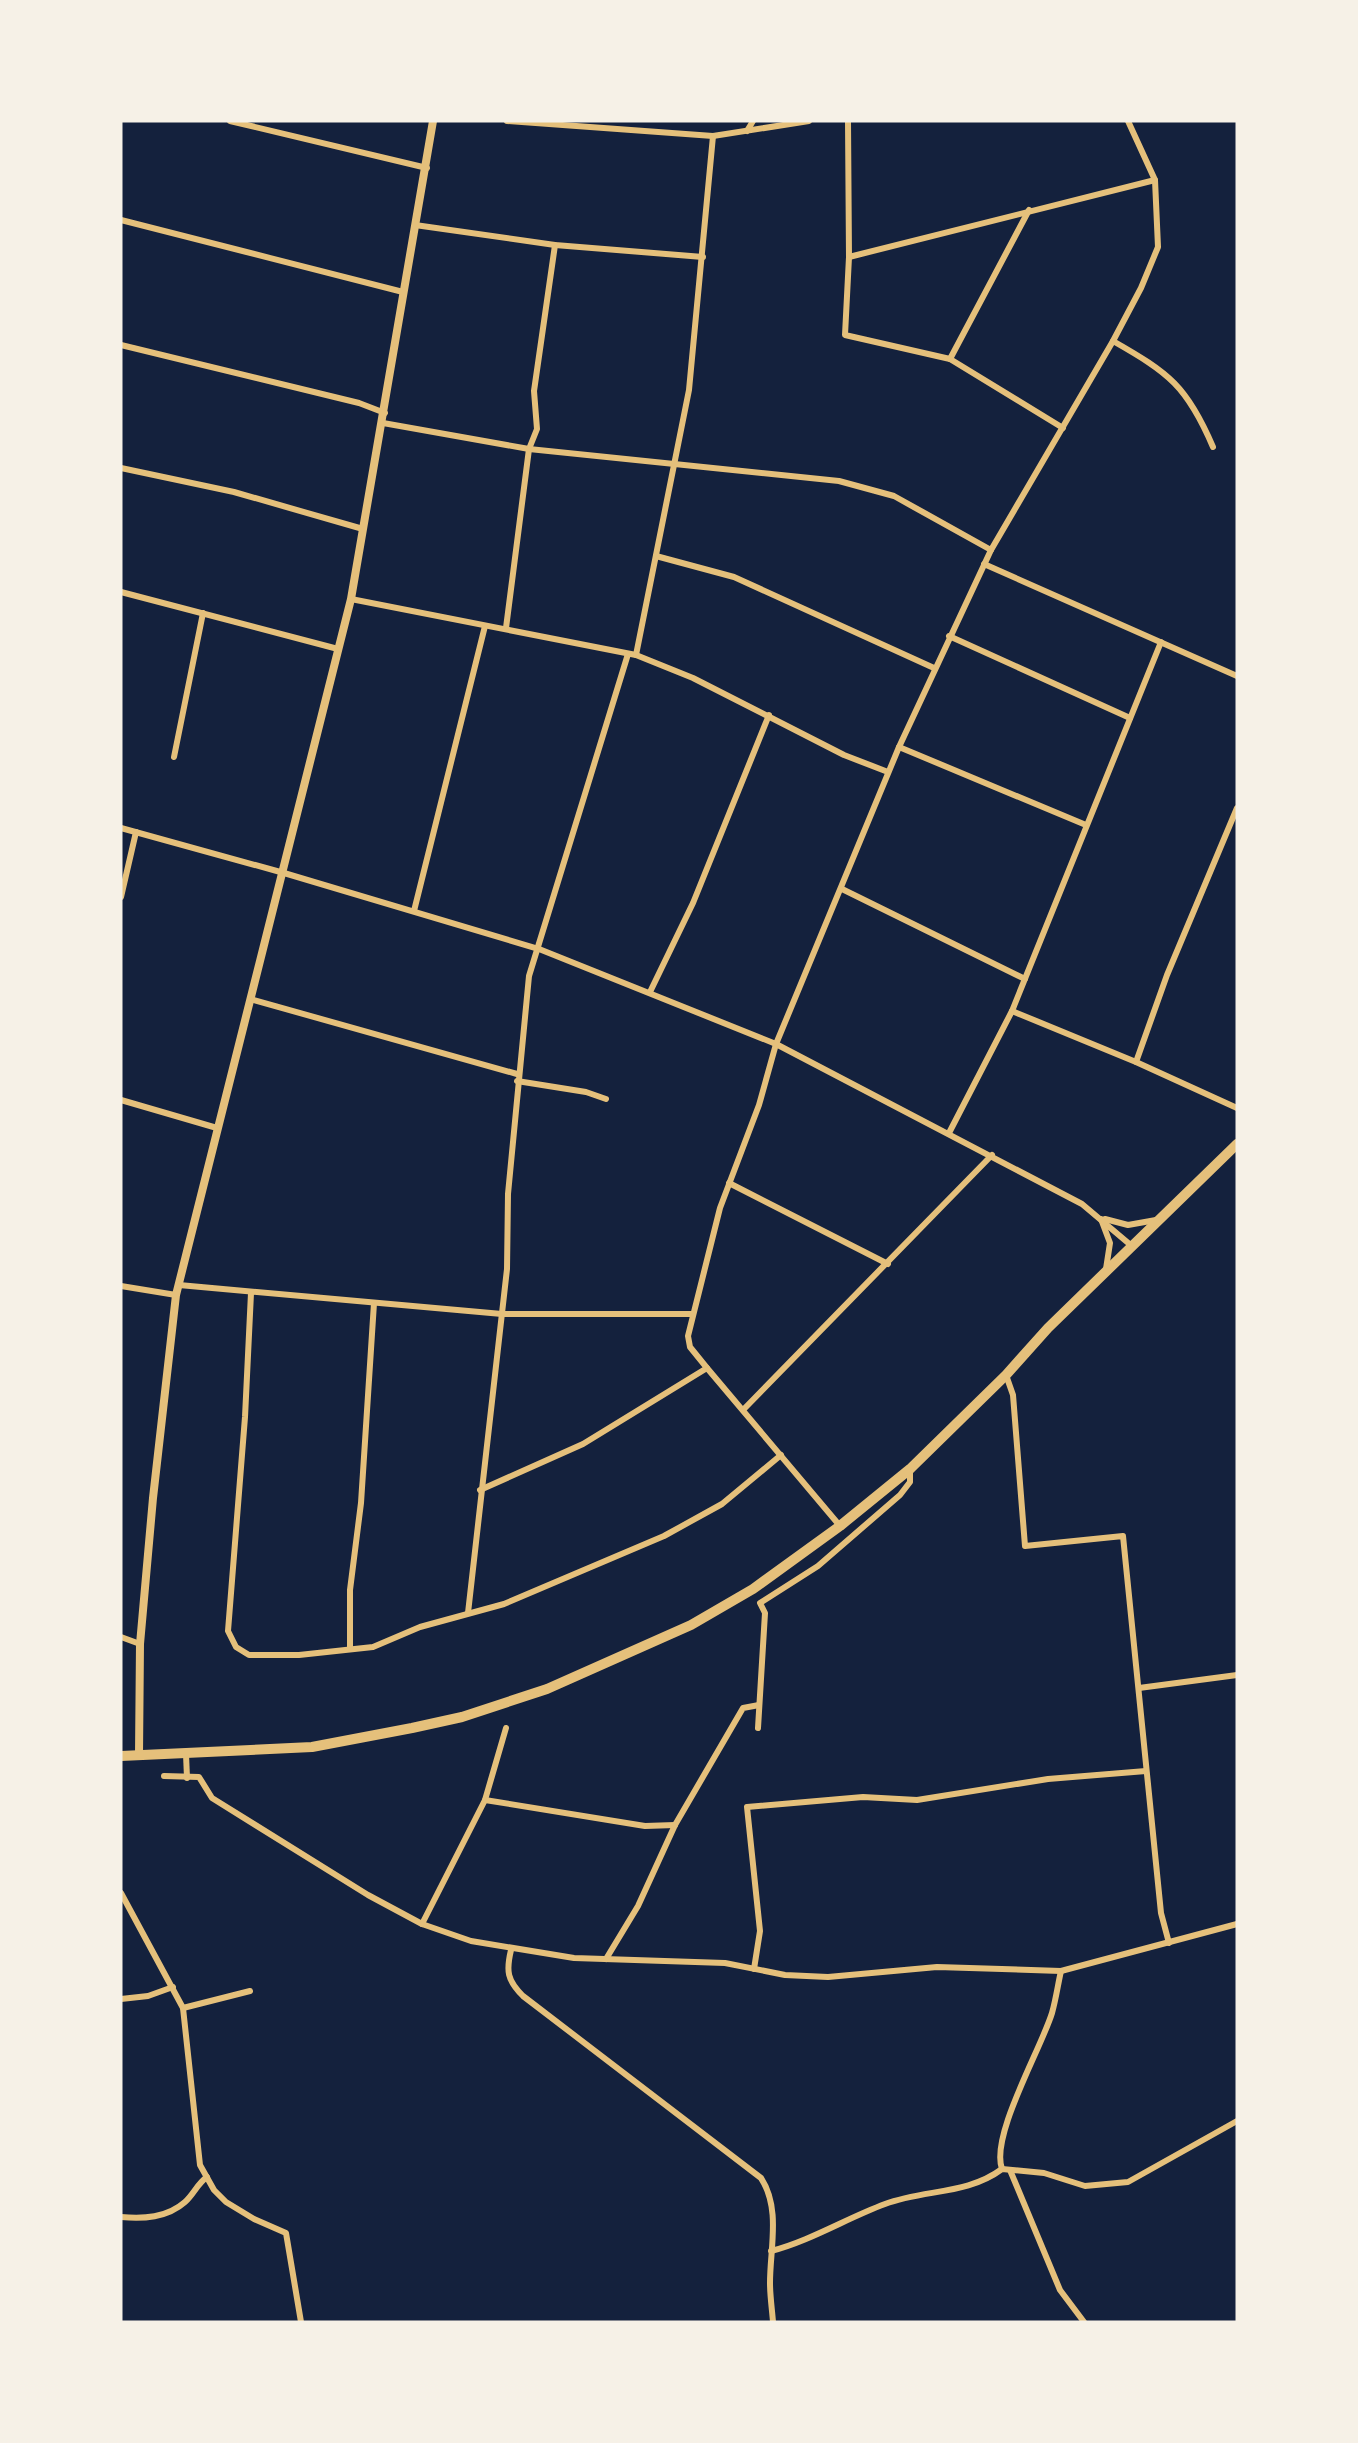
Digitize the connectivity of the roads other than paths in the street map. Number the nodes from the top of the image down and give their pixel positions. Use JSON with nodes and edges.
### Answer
{"nodes":[{"id":1,"x":230,"y":121,"type":"edge"},
{"id":2,"x":433,"y":121,"type":"edge"},
{"id":3,"x":508,"y":121,"type":"edge"},
{"id":4,"x":753,"y":121,"type":"edge"},
{"id":5,"x":809,"y":121,"type":"edge"},
{"id":6,"x":848,"y":121,"type":"edge"},
{"id":7,"x":1128,"y":121,"type":"edge"},
{"id":8,"x":570,"y":124,"type":"edge"},
{"id":9,"x":747,"y":131,"type":"junction"},
{"id":10,"x":713,"y":136,"type":"junction"},
{"id":11,"x":426,"y":168,"type":"junction"},
{"id":12,"x":1155,"y":180,"type":"junction"},
{"id":13,"x":1029,"y":210,"type":"junction"},
{"id":14,"x":121,"y":219,"type":"edge"},
{"id":15,"x":415,"y":225,"type":"junction"},
{"id":16,"x":555,"y":245,"type":"junction"},
{"id":17,"x":703,"y":257,"type":"junction"},
{"id":18,"x":849,"y":257,"type":"junction"},
{"id":19,"x":403,"y":292,"type":"junction"},
{"id":20,"x":1114,"y":341,"type":"junction"},
{"id":21,"x":121,"y":345,"type":"edge"},
{"id":22,"x":950,"y":359,"type":"junction"},
{"id":23,"x":384,"y":418,"type":"junction"},
{"id":24,"x":1063,"y":428,"type":"junction"},
{"id":25,"x":1213,"y":447,"type":"dead end"},
{"id":26,"x":529,"y":449,"type":"junction"},
{"id":27,"x":674,"y":464,"type":"junction"},
{"id":28,"x":121,"y":468,"type":"edge"},
{"id":29,"x":363,"y":529,"type":"junction"},
{"id":30,"x":991,"y":550,"type":"junction"},
{"id":31,"x":656,"y":556,"type":"junction"},
{"id":32,"x":984,"y":564,"type":"junction"},
{"id":33,"x":121,"y":592,"type":"edge"},
{"id":34,"x":351,"y":599,"type":"junction"},
{"id":35,"x":203,"y":613,"type":"junction"},
{"id":36,"x":485,"y":626,"type":"junction"},
{"id":37,"x":506,"y":628,"type":"junction"},
{"id":38,"x":949,"y":636,"type":"junction"},
{"id":39,"x":1161,"y":642,"type":"junction"},
{"id":40,"x":338,"y":649,"type":"junction"},
{"id":41,"x":632,"y":654,"type":"junction"},
{"id":42,"x":934,"y":668,"type":"junction"},
{"id":43,"x":1237,"y":676,"type":"edge"},
{"id":44,"x":769,"y":716,"type":"junction"},
{"id":45,"x":1130,"y":718,"type":"junction"},
{"id":46,"x":899,"y":747,"type":"junction"},
{"id":47,"x":174,"y":757,"type":"dead end"},
{"id":48,"x":888,"y":772,"type":"junction"},
{"id":49,"x":1237,"y":810,"type":"edge"},
{"id":50,"x":1086,"y":825,"type":"junction"},
{"id":51,"x":121,"y":828,"type":"edge"},
{"id":52,"x":136,"y":832,"type":"junction"},
{"id":53,"x":284,"y":873,"type":"junction"},
{"id":54,"x":842,"y":889,"type":"junction"},
{"id":55,"x":121,"y":897,"type":"edge"},
{"id":56,"x":414,"y":911,"type":"junction"},
{"id":57,"x":539,"y":949,"type":"junction"},
{"id":58,"x":1025,"y":979,"type":"junction"},
{"id":59,"x":650,"y":992,"type":"junction"},
{"id":60,"x":250,"y":999,"type":"junction"},
{"id":61,"x":1012,"y":1011,"type":"junction"},
{"id":62,"x":776,"y":1044,"type":"junction"},
{"id":63,"x":1136,"y":1062,"type":"junction"},
{"id":64,"x":517,"y":1078,"type":"junction"},
{"id":65,"x":606,"y":1099,"type":"dead end"},
{"id":66,"x":121,"y":1100,"type":"edge"},
{"id":67,"x":1237,"y":1108,"type":"edge"},
{"id":68,"x":216,"y":1128,"type":"junction"},
{"id":69,"x":949,"y":1133,"type":"junction"},
{"id":70,"x":1237,"y":1144,"type":"edge"},
{"id":71,"x":992,"y":1155,"type":"junction"},
{"id":72,"x":729,"y":1183,"type":"junction"},
{"id":73,"x":1100,"y":1217,"type":"junction"},
{"id":74,"x":1164,"y":1217,"type":"junction"},
{"id":75,"x":1133,"y":1247,"type":"junction"},
{"id":76,"x":888,"y":1264,"type":"junction"},
{"id":77,"x":1104,"y":1278,"type":"junction"},
{"id":78,"x":179,"y":1285,"type":"junction"},
{"id":79,"x":121,"y":1286,"type":"edge"},
{"id":80,"x":251,"y":1293,"type":"junction"},
{"id":81,"x":176,"y":1295,"type":"junction"},
{"id":82,"x":374,"y":1303,"type":"junction"},
{"id":83,"x":502,"y":1314,"type":"junction"},
{"id":84,"x":692,"y":1314,"type":"junction"},
{"id":85,"x":707,"y":1368,"type":"junction"},
{"id":86,"x":1006,"y":1375,"type":"junction"},
{"id":87,"x":743,"y":1410,"type":"junction"},
{"id":88,"x":781,"y":1455,"type":"junction"},
{"id":89,"x":910,"y":1469,"type":"junction"},
{"id":90,"x":480,"y":1490,"type":"junction"},
{"id":91,"x":840,"y":1526,"type":"junction"},
{"id":92,"x":468,"y":1613,"type":"junction"},
{"id":93,"x":121,"y":1637,"type":"edge"},
{"id":94,"x":140,"y":1644,"type":"junction"},
{"id":95,"x":350,"y":1648,"type":"junction"},
{"id":96,"x":1237,"y":1675,"type":"edge"},
{"id":97,"x":1139,"y":1688,"type":"junction"},
{"id":98,"x":759,"y":1705,"type":"junction"},
{"id":99,"x":506,"y":1728,"type":"dead end"},
{"id":100,"x":758,"y":1728,"type":"dead end"},
{"id":101,"x":138,"y":1754,"type":"junction"},
{"id":102,"x":186,"y":1754,"type":"junction"},
{"id":103,"x":121,"y":1755,"type":"edge"},
{"id":104,"x":1146,"y":1770,"type":"junction"},
{"id":105,"x":164,"y":1776,"type":"dead end"},
{"id":106,"x":187,"y":1778,"type":"junction"},
{"id":107,"x":485,"y":1800,"type":"junction"},
{"id":108,"x":675,"y":1825,"type":"junction"},
{"id":109,"x":121,"y":1893,"type":"edge"},
{"id":110,"x":422,"y":1924,"type":"junction"},
{"id":111,"x":1237,"y":1924,"type":"edge"},
{"id":112,"x":1169,"y":1943,"type":"junction"},
{"id":113,"x":511,"y":1950,"type":"junction"},
{"id":114,"x":606,"y":1959,"type":"junction"},
{"id":115,"x":754,"y":1969,"type":"junction"},
{"id":116,"x":1061,"y":1970,"type":"junction"},
{"id":117,"x":173,"y":1987,"type":"junction"},
{"id":118,"x":250,"y":1992,"type":"dead end"},
{"id":119,"x":121,"y":1999,"type":"edge"},
{"id":120,"x":183,"y":2008,"type":"junction"},
{"id":121,"x":1237,"y":2120,"type":"edge"},
{"id":122,"x":1002,"y":2169,"type":"junction"},
{"id":123,"x":1010,"y":2170,"type":"junction"},
{"id":124,"x":207,"y":2177,"type":"junction"},
{"id":125,"x":121,"y":2217,"type":"edge"},
{"id":126,"x":771,"y":2251,"type":"junction"},
{"id":127,"x":301,"y":2322,"type":"edge"},
{"id":128,"x":773,"y":2322,"type":"edge"},
{"id":129,"x":1084,"y":2322,"type":"edge"}],
"edges":[{"from":1,"to":11,"type":"street"},
{"from":2,"to":11,"type":"street"},
{"from":3,"to":8,"type":"street"},
{"from":4,"to":9,"type":"street"},
{"from":5,"to":9,"type":"street"},
{"from":6,"to":18,"type":"street"},
{"from":7,"to":12,"type":"street"},
{"from":8,"to":10,"type":"street"},
{"from":9,"to":10,"type":"street"},
{"from":10,"to":17,"type":"street"},
{"from":11,"to":15,"type":"street"},
{"from":12,"to":13,"type":"street"},
{"from":12,"to":20,"type":"street"},
{"from":13,"to":18,"type":"street"},
{"from":13,"to":22,"type":"street"},
{"from":14,"to":19,"type":"street"},
{"from":15,"to":16,"type":"street"},
{"from":15,"to":19,"type":"street"},
{"from":16,"to":17,"type":"street"},
{"from":16,"to":26,"type":"street"},
{"from":17,"to":27,"type":"street"},
{"from":18,"to":22,"type":"street"},
{"from":19,"to":23,"type":"street"},
{"from":20,"to":24,"type":"street"},
{"from":20,"to":25,"type":"street"},
{"from":21,"to":23,"type":"street"},
{"from":22,"to":24,"type":"street"},
{"from":23,"to":26,"type":"street"},
{"from":23,"to":29,"type":"street"},
{"from":24,"to":30,"type":"street"},
{"from":26,"to":27,"type":"street"},
{"from":26,"to":37,"type":"street"},
{"from":27,"to":30,"type":"street"},
{"from":27,"to":31,"type":"street"},
{"from":28,"to":29,"type":"street"},
{"from":29,"to":34,"type":"street"},
{"from":30,"to":32,"type":"street"},
{"from":31,"to":41,"type":"street"},
{"from":31,"to":42,"type":"street"},
{"from":32,"to":38,"type":"street"},
{"from":32,"to":39,"type":"street"},
{"from":33,"to":35,"type":"street"},
{"from":34,"to":36,"type":"street"},
{"from":34,"to":40,"type":"street"},
{"from":35,"to":40,"type":"street"},
{"from":35,"to":47,"type":"street"},
{"from":36,"to":37,"type":"street"},
{"from":36,"to":56,"type":"street"},
{"from":37,"to":41,"type":"street"},
{"from":38,"to":42,"type":"street"},
{"from":38,"to":45,"type":"street"},
{"from":39,"to":43,"type":"street"},
{"from":39,"to":45,"type":"street"},
{"from":40,"to":53,"type":"street"},
{"from":41,"to":44,"type":"street"},
{"from":41,"to":57,"type":"street"},
{"from":42,"to":46,"type":"street"},
{"from":44,"to":48,"type":"street"},
{"from":44,"to":59,"type":"street"},
{"from":45,"to":50,"type":"street"},
{"from":46,"to":48,"type":"street"},
{"from":46,"to":50,"type":"street"},
{"from":48,"to":54,"type":"street"},
{"from":49,"to":63,"type":"street"},
{"from":50,"to":58,"type":"street"},
{"from":51,"to":52,"type":"street"},
{"from":52,"to":53,"type":"street"},
{"from":52,"to":55,"type":"street"},
{"from":53,"to":56,"type":"street"},
{"from":53,"to":60,"type":"street"},
{"from":54,"to":58,"type":"street"},
{"from":54,"to":62,"type":"street"},
{"from":56,"to":57,"type":"street"},
{"from":57,"to":59,"type":"street"},
{"from":57,"to":64,"type":"street"},
{"from":58,"to":61,"type":"street"},
{"from":59,"to":62,"type":"street"},
{"from":60,"to":64,"type":"street"},
{"from":60,"to":68,"type":"street"},
{"from":61,"to":63,"type":"street"},
{"from":61,"to":69,"type":"street"},
{"from":62,"to":69,"type":"street"},
{"from":62,"to":72,"type":"street"},
{"from":63,"to":67,"type":"street"},
{"from":64,"to":65,"type":"street"},
{"from":64,"to":83,"type":"street"},
{"from":66,"to":68,"type":"street"},
{"from":68,"to":78,"type":"street"},
{"from":69,"to":71,"type":"street"},
{"from":70,"to":74,"type":"main road"},
{"from":71,"to":73,"type":"street"},
{"from":71,"to":76,"type":"street"},
{"from":72,"to":76,"type":"street"},
{"from":72,"to":84,"type":"street"},
{"from":73,"to":74,"type":"street"},
{"from":73,"to":75,"type":"street"},
{"from":73,"to":77,"type":"street"},
{"from":74,"to":75,"type":"main road"},
{"from":75,"to":77,"type":"main road"},
{"from":76,"to":87,"type":"street"},
{"from":77,"to":86,"type":"main road"},
{"from":78,"to":80,"type":"street"},
{"from":78,"to":81,"type":"street"},
{"from":79,"to":81,"type":"street"},
{"from":80,"to":82,"type":"street"},
{"from":80,"to":95,"type":"street"},
{"from":81,"to":94,"type":"street"},
{"from":82,"to":83,"type":"street"},
{"from":82,"to":95,"type":"street"},
{"from":83,"to":84,"type":"street"},
{"from":83,"to":90,"type":"street"},
{"from":84,"to":85,"type":"street"},
{"from":85,"to":87,"type":"street"},
{"from":85,"to":90,"type":"street"},
{"from":86,"to":89,"type":"main road"},
{"from":86,"to":97,"type":"street"},
{"from":87,"to":88,"type":"street"},
{"from":88,"to":91,"type":"street"},
{"from":88,"to":92,"type":"street"},
{"from":89,"to":91,"type":"main road"},
{"from":89,"to":98,"type":"street"},
{"from":90,"to":92,"type":"street"},
{"from":91,"to":102,"type":"main road"},
{"from":92,"to":95,"type":"street"},
{"from":93,"to":94,"type":"street"},
{"from":94,"to":101,"type":"street"},
{"from":96,"to":97,"type":"street"},
{"from":97,"to":104,"type":"street"},
{"from":98,"to":100,"type":"street"},
{"from":98,"to":108,"type":"street"},
{"from":99,"to":107,"type":"street"},
{"from":101,"to":102,"type":"main road"},
{"from":101,"to":103,"type":"main road"},
{"from":102,"to":106,"type":"street"},
{"from":104,"to":112,"type":"street"},
{"from":104,"to":115,"type":"street"},
{"from":105,"to":106,"type":"street"},
{"from":106,"to":110,"type":"street"},
{"from":107,"to":108,"type":"street"},
{"from":107,"to":110,"type":"street"},
{"from":108,"to":114,"type":"street"},
{"from":109,"to":117,"type":"street"},
{"from":110,"to":113,"type":"street"},
{"from":111,"to":112,"type":"street"},
{"from":112,"to":116,"type":"street"},
{"from":113,"to":114,"type":"street"},
{"from":113,"to":126,"type":"street"},
{"from":114,"to":115,"type":"street"},
{"from":115,"to":116,"type":"street"},
{"from":116,"to":122,"type":"street"},
{"from":117,"to":119,"type":"street"},
{"from":117,"to":120,"type":"street"},
{"from":118,"to":120,"type":"street"},
{"from":120,"to":124,"type":"street"},
{"from":121,"to":123,"type":"street"},
{"from":122,"to":123,"type":"street"},
{"from":122,"to":126,"type":"street"},
{"from":123,"to":129,"type":"street"},
{"from":124,"to":125,"type":"street"},
{"from":124,"to":127,"type":"street"},
{"from":126,"to":128,"type":"street"}]}
